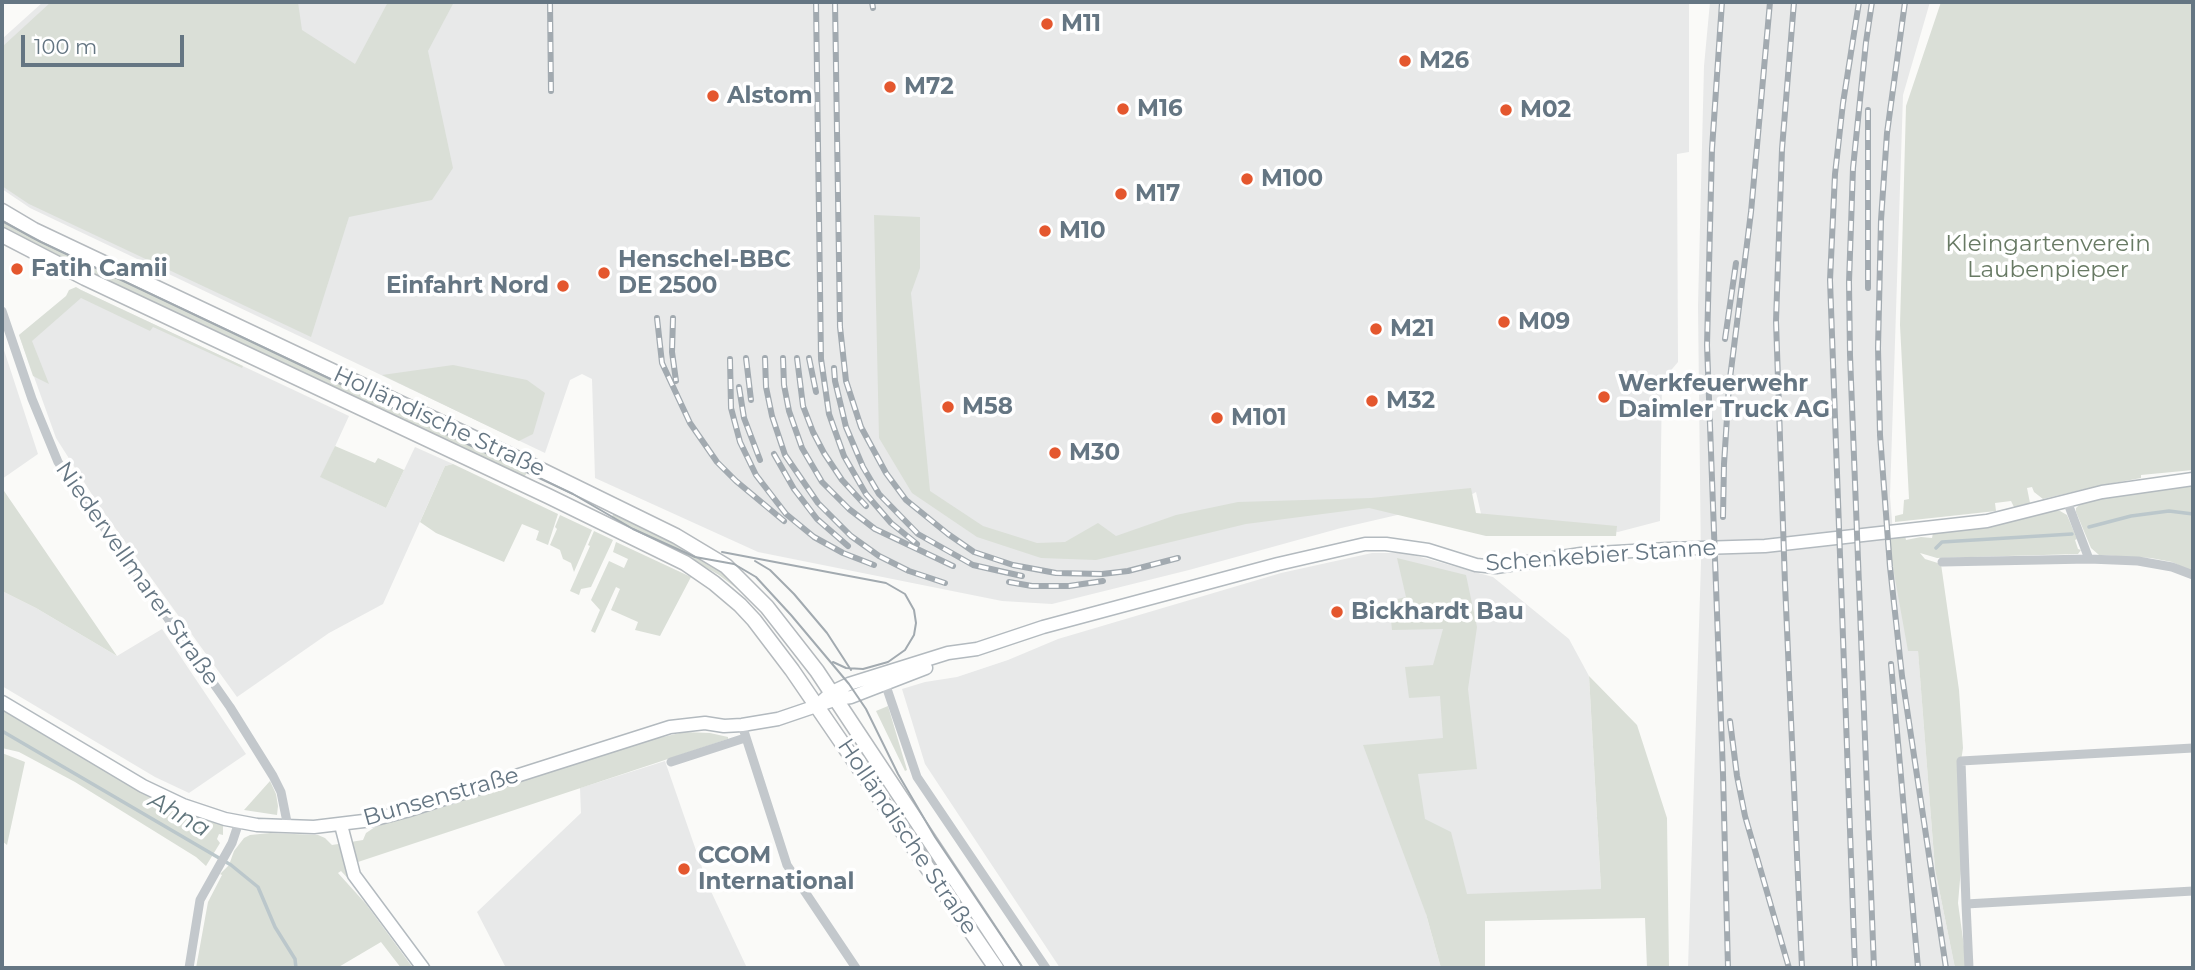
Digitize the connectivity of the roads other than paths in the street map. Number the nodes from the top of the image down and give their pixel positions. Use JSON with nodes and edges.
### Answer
{"nodes":[{"id":1,"x":2,"y":211,"type":"edge"},
{"id":2,"x":2,"y":235,"type":"edge"},
{"id":3,"x":2,"y":311,"type":"edge"},
{"id":4,"x":2193,"y":479,"type":"edge"},
{"id":5,"x":2067,"y":501,"type":"junction"},
{"id":6,"x":2089,"y":559,"type":"junction"},
{"id":7,"x":1942,"y":562,"type":"dead end"},
{"id":8,"x":2193,"y":575,"type":"edge"},
{"id":9,"x":977,"y":649,"type":"junction"},
{"id":10,"x":885,"y":683,"type":"junction"},
{"id":11,"x":834,"y":696,"type":"junction"},
{"id":12,"x":2,"y":702,"type":"edge"},
{"id":13,"x":817,"y":706,"type":"junction"},
{"id":14,"x":744,"y":732,"type":"junction"},
{"id":15,"x":2193,"y":748,"type":"edge"},
{"id":16,"x":671,"y":762,"type":"dead end"},
{"id":17,"x":239,"y":822,"type":"junction"},
{"id":18,"x":341,"y":825,"type":"junction"},
{"id":19,"x":288,"y":827,"type":"junction"},
{"id":20,"x":2193,"y":891,"type":"edge"},
{"id":21,"x":1966,"y":904,"type":"junction"},
{"id":22,"x":189,"y":968,"type":"edge"},
{"id":23,"x":423,"y":968,"type":"edge"},
{"id":24,"x":856,"y":968,"type":"edge"},
{"id":25,"x":996,"y":968,"type":"edge"},
{"id":26,"x":1014,"y":968,"type":"edge"},
{"id":27,"x":1046,"y":968,"type":"edge"},
{"id":28,"x":1969,"y":968,"type":"edge"}],
"edges":[{"from":1,"to":11,"type":"main road","name":"Holländische Straße"},
{"from":2,"to":13,"type":"main road","name":"Holländische Straße"},
{"from":3,"to":19,"type":"street","name":"Niedervellmarer Straße"},
{"from":4,"to":5,"type":"street","name":"Schenkebier Stanne"},
{"from":5,"to":6,"type":"street"},
{"from":5,"to":9,"type":"street","name":"Schenkebier Stanne"},
{"from":6,"to":7,"type":"street"},
{"from":6,"to":8,"type":"street"},
{"from":9,"to":10,"type":"street","name":"Schenkebier Stanne"},
{"from":9,"to":11,"type":"street","name":"Schenkebier Stanne"},
{"from":10,"to":11,"type":"street","name":"Schenkebier Stanne"},
{"from":10,"to":27,"type":"street","name":"Holländische Straße"},
{"from":11,"to":13,"type":"street"},
{"from":11,"to":26,"type":"main road","name":"Holländische Straße"},
{"from":12,"to":17,"type":"street","name":"Bunsenstraße"},
{"from":13,"to":14,"type":"street","name":"Bunsenstraße"},
{"from":13,"to":25,"type":"main road","name":"Holländische Straße"},
{"from":14,"to":16,"type":"street","name":"Bunsenstraße"},
{"from":14,"to":18,"type":"street","name":"Bunsenstraße"},
{"from":14,"to":24,"type":"street"},
{"from":15,"to":21,"type":"street"},
{"from":17,"to":19,"type":"street","name":"Bunsenstraße"},
{"from":17,"to":22,"type":"street"},
{"from":18,"to":19,"type":"street","name":"Bunsenstraße"},
{"from":18,"to":23,"type":"street"},
{"from":20,"to":21,"type":"street"},
{"from":21,"to":28,"type":"street"}]}
